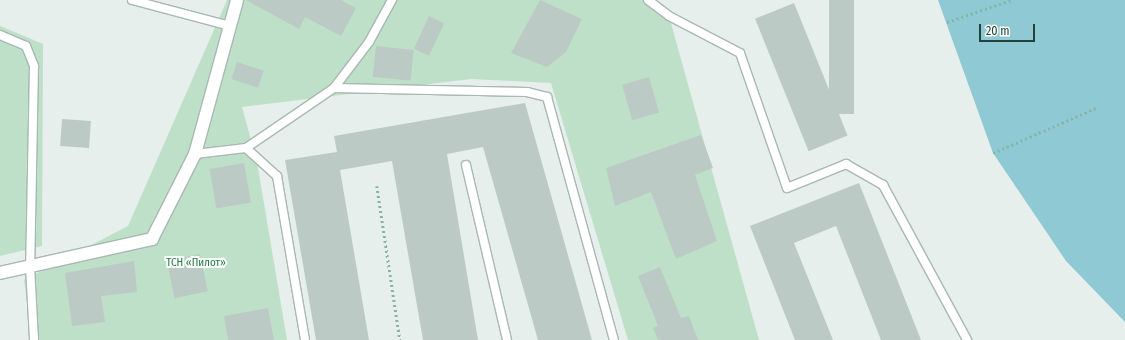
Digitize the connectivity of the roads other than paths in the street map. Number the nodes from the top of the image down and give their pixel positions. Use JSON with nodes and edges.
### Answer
{"nodes":[{"id":1,"x":132,"y":0,"type":"edge"},
{"id":2,"x":238,"y":0,"type":"edge"},
{"id":3,"x":392,"y":0,"type":"edge"},
{"id":4,"x":648,"y":0,"type":"edge"},
{"id":5,"x":230,"y":26,"type":"junction"},
{"id":6,"x":0,"y":35,"type":"edge"},
{"id":7,"x":334,"y":88,"type":"junction"},
{"id":8,"x":246,"y":148,"type":"junction"},
{"id":9,"x":195,"y":154,"type":"junction"},
{"id":10,"x":466,"y":165,"type":"dead end"},
{"id":11,"x":30,"y":266,"type":"junction"},
{"id":12,"x":0,"y":272,"type":"edge"},
{"id":13,"x":34,"y":340,"type":"edge"},
{"id":14,"x":305,"y":340,"type":"edge"},
{"id":15,"x":507,"y":340,"type":"edge"},
{"id":16,"x":614,"y":340,"type":"edge"},
{"id":17,"x":966,"y":340,"type":"edge"}],
"edges":[{"from":1,"to":5,"type":"lane"},
{"from":2,"to":5,"type":"street"},
{"from":3,"to":7,"type":"lane"},
{"from":4,"to":17,"type":"lane"},
{"from":5,"to":9,"type":"street"},
{"from":6,"to":11,"type":"lane"},
{"from":7,"to":8,"type":"lane"},
{"from":7,"to":16,"type":"lane"},
{"from":8,"to":9,"type":"lane"},
{"from":8,"to":14,"type":"lane"},
{"from":9,"to":11,"type":"street"},
{"from":10,"to":15,"type":"lane"},
{"from":11,"to":12,"type":"street"},
{"from":11,"to":13,"type":"lane"}]}
